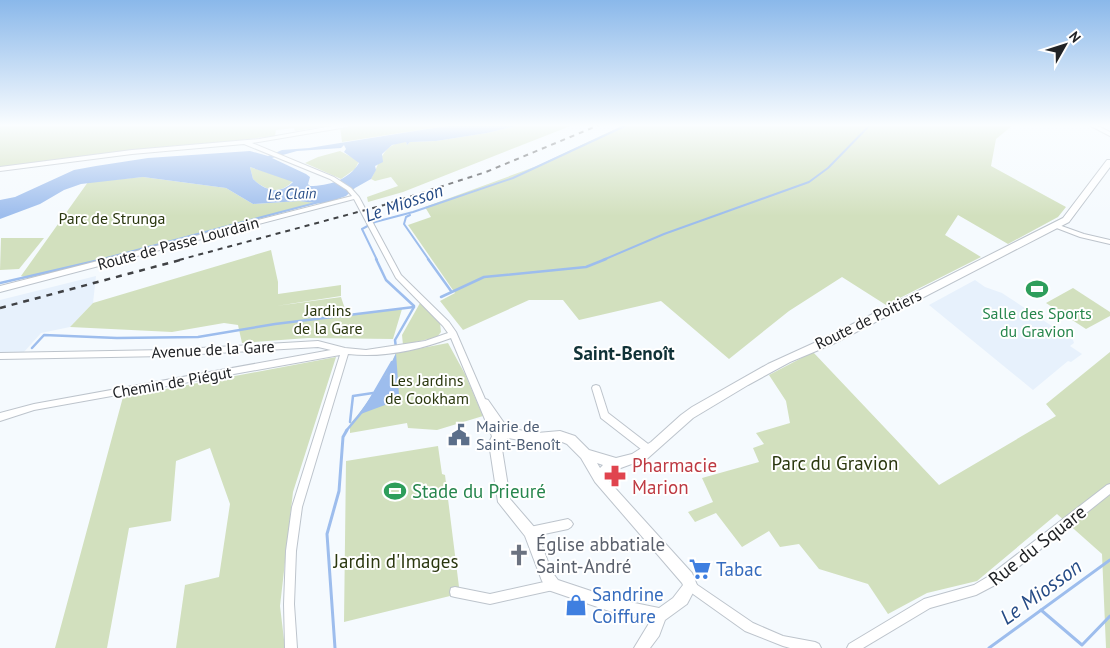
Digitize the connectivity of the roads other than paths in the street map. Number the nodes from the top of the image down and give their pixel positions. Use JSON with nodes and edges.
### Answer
{"nodes":[{"id":1,"x":107,"y":155,"type":"edge"},
{"id":2,"x":280,"y":155,"type":"edge"},
{"id":3,"x":1109,"y":165,"type":"edge"},
{"id":4,"x":0,"y":169,"type":"edge"},
{"id":5,"x":355,"y":195,"type":"junction"},
{"id":6,"x":1056,"y":226,"type":"junction"},
{"id":7,"x":1110,"y":242,"type":"edge"},
{"id":8,"x":0,"y":289,"type":"edge"},
{"id":9,"x":454,"y":334,"type":"junction"},
{"id":10,"x":345,"y":351,"type":"junction"},
{"id":11,"x":0,"y":356,"type":"edge"},
{"id":12,"x":596,"y":388,"type":"dead end"},
{"id":13,"x":0,"y":417,"type":"edge"},
{"id":14,"x":502,"y":435,"type":"junction"},
{"id":15,"x":649,"y":450,"type":"junction"},
{"id":16,"x":585,"y":454,"type":"junction"},
{"id":17,"x":614,"y":463,"type":"junction"},
{"id":18,"x":599,"y":478,"type":"junction"},
{"id":19,"x":1110,"y":488,"type":"edge"},
{"id":20,"x":568,"y":524,"type":"dead end"},
{"id":21,"x":530,"y":532,"type":"junction"},
{"id":22,"x":553,"y":585,"type":"junction"},
{"id":23,"x":690,"y":585,"type":"junction"},
{"id":24,"x":455,"y":592,"type":"dead end"},
{"id":25,"x":660,"y":615,"type":"junction"},
{"id":26,"x":292,"y":648,"type":"edge"},
{"id":27,"x":641,"y":648,"type":"edge"},
{"id":28,"x":815,"y":648,"type":"edge"},
{"id":29,"x":853,"y":648,"type":"edge"}],
"edges":[{"from":1,"to":4,"type":"street"},
{"from":2,"to":5,"type":"street"},
{"from":3,"to":6,"type":"street","name":"Route de Poitiers"},
{"from":5,"to":8,"type":"street","name":"Route de Passe Lourdain"},
{"from":5,"to":9,"type":"street"},
{"from":6,"to":7,"type":"street"},
{"from":6,"to":15,"type":"street","name":"Route de Poitiers"},
{"from":9,"to":10,"type":"street","name":"Avenue de la Gare"},
{"from":9,"to":14,"type":"street"},
{"from":10,"to":11,"type":"street","name":"Avenue de la Gare"},
{"from":10,"to":13,"type":"street","name":"Chemin de Piégut"},
{"from":10,"to":26,"type":"street"},
{"from":12,"to":15,"type":"street"},
{"from":14,"to":16,"type":"street"},
{"from":14,"to":21,"type":"street"},
{"from":15,"to":17,"type":"street","name":"Route de Poitiers"},
{"from":16,"to":17,"type":"street"},
{"from":16,"to":18,"type":"street"},
{"from":17,"to":18,"type":"street","name":"Route de Poitiers"},
{"from":18,"to":23,"type":"street"},
{"from":19,"to":29,"type":"street","name":"Rue du Square"},
{"from":20,"to":21,"type":"street"},
{"from":21,"to":22,"type":"street"},
{"from":22,"to":24,"type":"street"},
{"from":22,"to":25,"type":"street"},
{"from":23,"to":25,"type":"street"},
{"from":23,"to":28,"type":"street"},
{"from":25,"to":27,"type":"street"}]}
